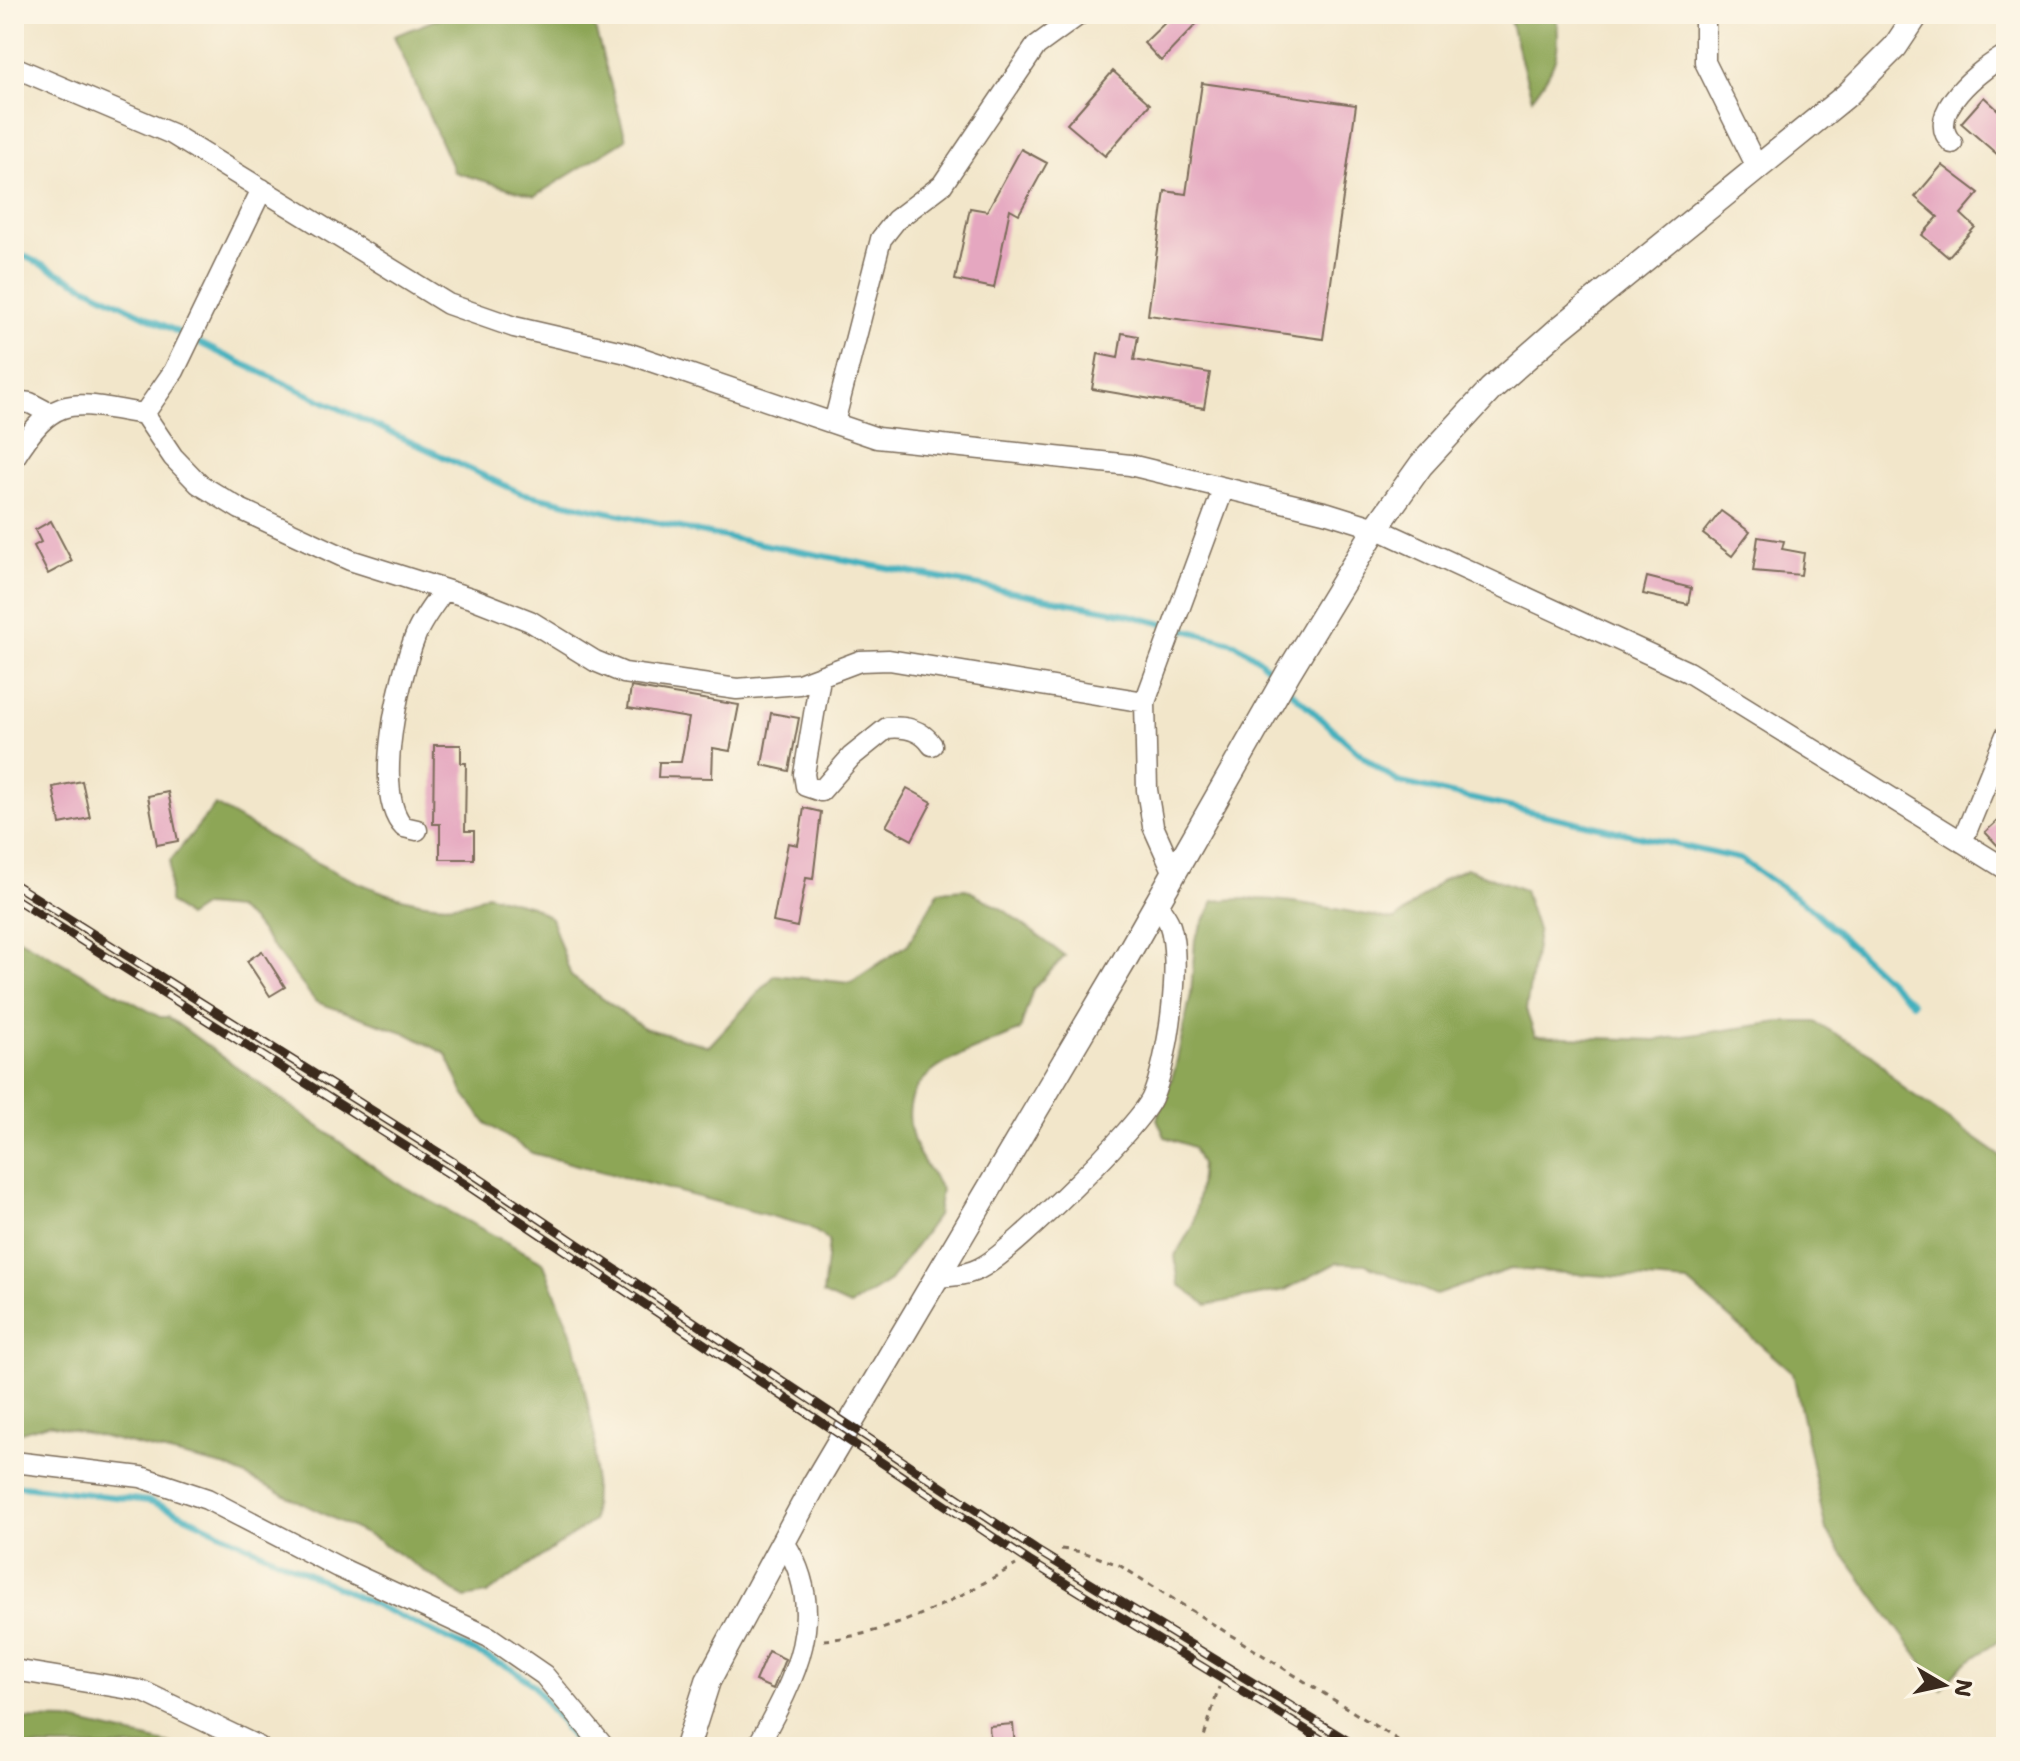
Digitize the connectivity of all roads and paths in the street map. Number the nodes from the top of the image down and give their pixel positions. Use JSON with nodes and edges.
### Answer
{"nodes":[{"id":1,"x":1080,"y":14,"type":"edge"},
{"id":2,"x":1705,"y":14,"type":"edge"},
{"id":3,"x":1917,"y":14,"type":"edge"},
{"id":4,"x":2006,"y":55,"type":"edge"},
{"id":5,"x":14,"y":67,"type":"edge"},
{"id":6,"x":1952,"y":143,"type":"dead end"},
{"id":7,"x":1758,"y":169,"type":"junction"},
{"id":8,"x":262,"y":189,"type":"junction"},
{"id":9,"x":14,"y":401,"type":"edge"},
{"id":10,"x":49,"y":413,"type":"junction"},
{"id":11,"x":144,"y":414,"type":"junction"},
{"id":12,"x":834,"y":423,"type":"junction"},
{"id":13,"x":14,"y":458,"type":"edge"},
{"id":14,"x":1223,"y":490,"type":"junction"},
{"id":15,"x":1376,"y":528,"type":"junction"},
{"id":16,"x":444,"y":590,"type":"junction"},
{"id":17,"x":820,"y":678,"type":"junction"},
{"id":18,"x":1145,"y":702,"type":"junction"},
{"id":19,"x":2006,"y":735,"type":"edge"},
{"id":20,"x":932,"y":745,"type":"dead end"},
{"id":21,"x":417,"y":830,"type":"dead end"},
{"id":22,"x":1962,"y":842,"type":"junction"},
{"id":23,"x":2006,"y":869,"type":"edge"},
{"id":24,"x":1174,"y":873,"type":"junction"},
{"id":25,"x":1156,"y":902,"type":"junction"},
{"id":26,"x":937,"y":1277,"type":"junction"},
{"id":27,"x":14,"y":1462,"type":"edge"},
{"id":28,"x":784,"y":1542,"type":"junction"},
{"id":29,"x":1061,"y":1549,"type":"dead end"},
{"id":30,"x":1016,"y":1565,"type":"dead end"},
{"id":31,"x":804,"y":1642,"type":"junction"},
{"id":32,"x":14,"y":1670,"type":"edge"},
{"id":33,"x":1219,"y":1687,"type":"dead end"},
{"id":34,"x":259,"y":1747,"type":"edge"},
{"id":35,"x":604,"y":1747,"type":"edge"},
{"id":36,"x":687,"y":1747,"type":"edge"},
{"id":37,"x":757,"y":1747,"type":"edge"},
{"id":38,"x":1201,"y":1747,"type":"edge"},
{"id":39,"x":1409,"y":1747,"type":"edge"}],
"edges":[{"from":1,"to":12,"type":"street"},
{"from":2,"to":7,"type":"street"},
{"from":3,"to":7,"type":"street"},
{"from":4,"to":6,"type":"street"},
{"from":5,"to":8,"type":"street"},
{"from":7,"to":15,"type":"street"},
{"from":8,"to":11,"type":"street"},
{"from":8,"to":12,"type":"street"},
{"from":9,"to":10,"type":"street"},
{"from":10,"to":11,"type":"street"},
{"from":10,"to":13,"type":"street"},
{"from":11,"to":16,"type":"street"},
{"from":12,"to":14,"type":"street"},
{"from":14,"to":15,"type":"street"},
{"from":14,"to":18,"type":"street"},
{"from":15,"to":22,"type":"street"},
{"from":15,"to":24,"type":"street"},
{"from":16,"to":17,"type":"street"},
{"from":16,"to":21,"type":"street"},
{"from":17,"to":18,"type":"street"},
{"from":17,"to":20,"type":"street"},
{"from":18,"to":24,"type":"street"},
{"from":19,"to":22,"type":"street"},
{"from":22,"to":23,"type":"street"},
{"from":24,"to":25,"type":"street"},
{"from":25,"to":26,"type":"street"},
{"from":25,"to":26,"type":"street"},
{"from":26,"to":28,"type":"street"},
{"from":27,"to":35,"type":"street"},
{"from":28,"to":31,"type":"street"},
{"from":28,"to":36,"type":"street"},
{"from":29,"to":39,"type":"path"},
{"from":30,"to":31,"type":"path"},
{"from":31,"to":37,"type":"street"},
{"from":32,"to":34,"type":"street"},
{"from":33,"to":38,"type":"path"}]}
